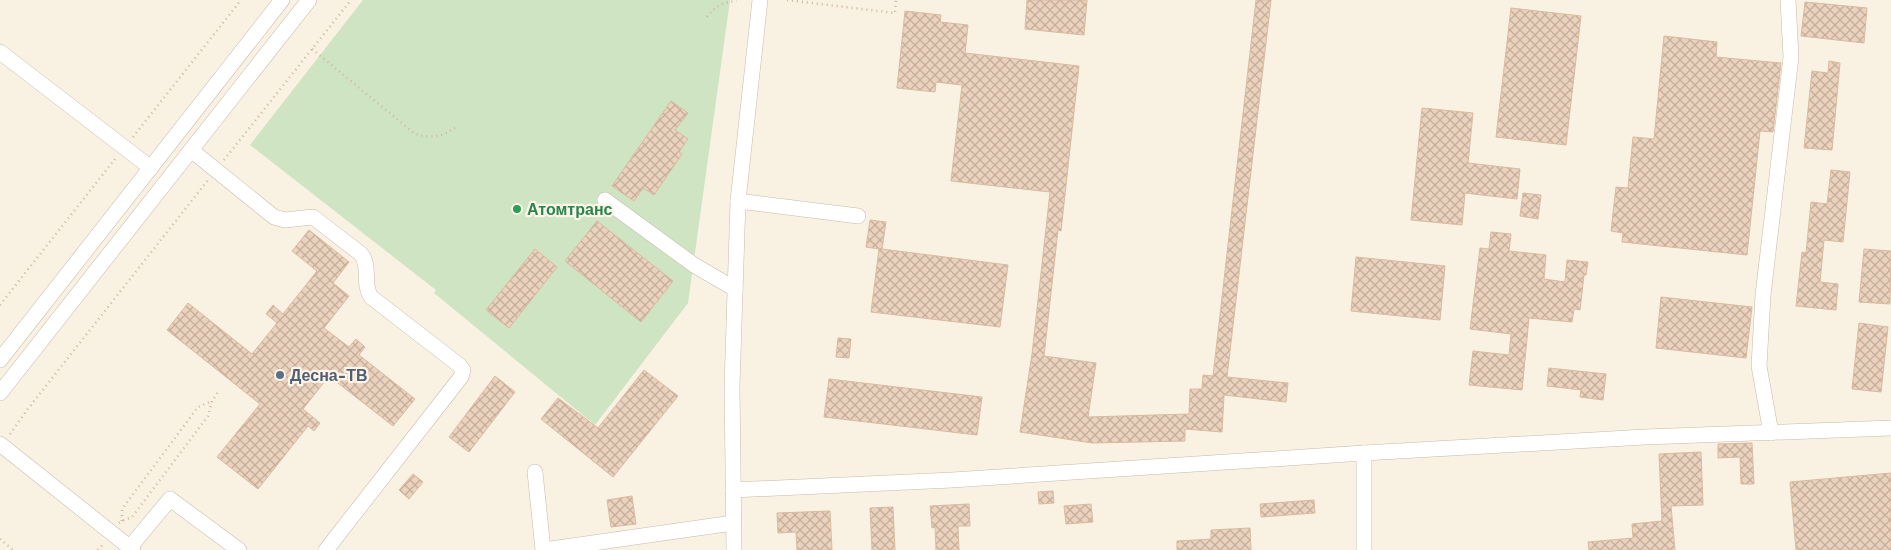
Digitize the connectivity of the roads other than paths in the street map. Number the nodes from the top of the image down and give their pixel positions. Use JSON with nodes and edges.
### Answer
{"nodes":[{"id":1,"x":282,"y":0,"type":"edge"},
{"id":2,"x":309,"y":0,"type":"edge"},
{"id":3,"x":760,"y":0,"type":"edge"},
{"id":4,"x":1788,"y":0,"type":"edge"},
{"id":5,"x":0,"y":52,"type":"edge"},
{"id":6,"x":192,"y":150,"type":"junction"},
{"id":7,"x":151,"y":168,"type":"junction"},
{"id":8,"x":605,"y":200,"type":"dead end"},
{"id":9,"x":738,"y":201,"type":"junction"},
{"id":10,"x":858,"y":216,"type":"dead end"},
{"id":11,"x":735,"y":289,"type":"junction"},
{"id":12,"x":0,"y":360,"type":"edge"},
{"id":13,"x":0,"y":393,"type":"edge"},
{"id":14,"x":1891,"y":428,"type":"edge"},
{"id":15,"x":1771,"y":432,"type":"junction"},
{"id":16,"x":3,"y":442,"type":"edge"},
{"id":17,"x":1364,"y":453,"type":"junction"},
{"id":18,"x":535,"y":472,"type":"dead end"},
{"id":19,"x":733,"y":490,"type":"junction"},
{"id":20,"x":733,"y":523,"type":"junction"},
{"id":21,"x":123,"y":543,"type":"edge"},
{"id":22,"x":240,"y":550,"type":"edge"},
{"id":23,"x":326,"y":550,"type":"edge"},
{"id":24,"x":543,"y":550,"type":"edge"},
{"id":25,"x":734,"y":550,"type":"edge"},
{"id":26,"x":1364,"y":550,"type":"edge"}],
"edges":[{"from":1,"to":7,"type":"street"},
{"from":2,"to":6,"type":"street"},
{"from":3,"to":9,"type":"street"},
{"from":4,"to":15,"type":"street"},
{"from":5,"to":7,"type":"street"},
{"from":6,"to":13,"type":"street"},
{"from":6,"to":23,"type":"street"},
{"from":7,"to":12,"type":"street"},
{"from":8,"to":11,"type":"street"},
{"from":9,"to":10,"type":"street"},
{"from":9,"to":11,"type":"street"},
{"from":11,"to":19,"type":"street"},
{"from":14,"to":15,"type":"street"},
{"from":15,"to":17,"type":"street"},
{"from":16,"to":21,"type":"street"},
{"from":17,"to":19,"type":"street"},
{"from":17,"to":26,"type":"street"},
{"from":18,"to":24,"type":"street"},
{"from":19,"to":20,"type":"street"},
{"from":20,"to":24,"type":"street"},
{"from":20,"to":25,"type":"street"},
{"from":21,"to":22,"type":"street"}]}
